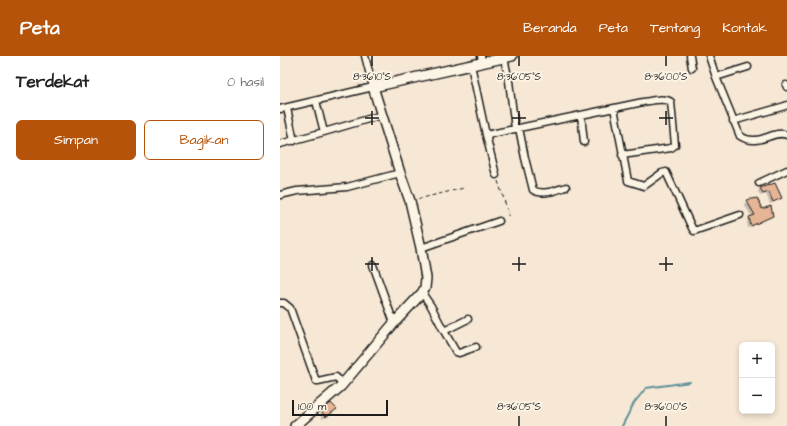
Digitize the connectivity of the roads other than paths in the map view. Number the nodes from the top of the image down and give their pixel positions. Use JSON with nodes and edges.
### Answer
{"nodes":[{"id":1,"x":365,"y":56,"type":"edge"},
{"id":2,"x":690,"y":56,"type":"edge"},
{"id":3,"x":709,"y":56,"type":"edge"},
{"id":4,"x":508,"y":57,"type":"edge"},
{"id":5,"x":481,"y":59,"type":"edge"},
{"id":6,"x":471,"y":65,"type":"junction"},
{"id":7,"x":748,"y":67,"type":"dead end"},
{"id":8,"x":692,"y":68,"type":"dead end"},
{"id":9,"x":716,"y":77,"type":"junction"},
{"id":10,"x":373,"y":87,"type":"junction"},
{"id":11,"x":316,"y":101,"type":"junction"},
{"id":12,"x":787,"y":104,"type":"edge"},
{"id":13,"x":287,"y":108,"type":"junction"},
{"id":14,"x":614,"y":108,"type":"junction"},
{"id":15,"x":280,"y":109,"type":"edge"},
{"id":16,"x":382,"y":115,"type":"junction"},
{"id":17,"x":581,"y":115,"type":"junction"},
{"id":18,"x":733,"y":121,"type":"junction"},
{"id":19,"x":517,"y":129,"type":"junction"},
{"id":20,"x":324,"y":132,"type":"junction"},
{"id":21,"x":486,"y":135,"type":"junction"},
{"id":22,"x":787,"y":135,"type":"edge"},
{"id":23,"x":294,"y":141,"type":"junction"},
{"id":24,"x":584,"y":142,"type":"dead end"},
{"id":25,"x":280,"y":144,"type":"edge"},
{"id":26,"x":622,"y":155,"type":"junction"},
{"id":27,"x":787,"y":170,"type":"edge"},
{"id":28,"x":400,"y":173,"type":"junction"},
{"id":29,"x":496,"y":175,"type":"road end"},
{"id":30,"x":759,"y":183,"type":"dead end"},
{"id":31,"x":566,"y":187,"type":"dead end"},
{"id":32,"x":280,"y":195,"type":"edge"},
{"id":33,"x":740,"y":215,"type":"dead end"},
{"id":34,"x":499,"y":221,"type":"dead end"},
{"id":35,"x":421,"y":248,"type":"junction"},
{"id":36,"x":373,"y":265,"type":"dead end"},
{"id":37,"x":422,"y":293,"type":"junction"},
{"id":38,"x":280,"y":302,"type":"edge"},
{"id":39,"x":468,"y":319,"type":"dead end"},
{"id":40,"x":393,"y":320,"type":"junction"},
{"id":41,"x":444,"y":332,"type":"junction"},
{"id":42,"x":476,"y":347,"type":"dead end"},
{"id":43,"x":343,"y":384,"type":"junction"},
{"id":44,"x":295,"y":426,"type":"edge"}],
"edges":[{"from":1,"to":10,"type":"street"},
{"from":2,"to":8,"type":"street"},
{"from":3,"to":9,"type":"street"},
{"from":4,"to":5,"type":"street"},
{"from":4,"to":19,"type":"street"},
{"from":5,"to":6,"type":"street"},
{"from":6,"to":10,"type":"street"},
{"from":6,"to":21,"type":"street"},
{"from":7,"to":9,"type":"street"},
{"from":9,"to":18,"type":"street"},
{"from":10,"to":11,"type":"street"},
{"from":10,"to":16,"type":"street"},
{"from":11,"to":13,"type":"street"},
{"from":11,"to":20,"type":"street"},
{"from":12,"to":18,"type":"street"},
{"from":13,"to":15,"type":"street"},
{"from":13,"to":23,"type":"street"},
{"from":14,"to":17,"type":"street"},
{"from":14,"to":26,"type":"street"},
{"from":14,"to":26,"type":"street"},
{"from":16,"to":20,"type":"street"},
{"from":16,"to":28,"type":"street"},
{"from":17,"to":19,"type":"street"},
{"from":17,"to":24,"type":"street"},
{"from":18,"to":22,"type":"street"},
{"from":19,"to":21,"type":"street"},
{"from":19,"to":31,"type":"street"},
{"from":20,"to":23,"type":"street"},
{"from":21,"to":29,"type":"street"},
{"from":23,"to":25,"type":"street"},
{"from":26,"to":33,"type":"street"},
{"from":27,"to":30,"type":"street"},
{"from":28,"to":32,"type":"street"},
{"from":28,"to":35,"type":"street"},
{"from":34,"to":35,"type":"street"},
{"from":35,"to":37,"type":"street"},
{"from":36,"to":40,"type":"street"},
{"from":37,"to":40,"type":"street"},
{"from":37,"to":41,"type":"street"},
{"from":38,"to":43,"type":"street"},
{"from":39,"to":41,"type":"street"},
{"from":40,"to":43,"type":"street"},
{"from":41,"to":42,"type":"street"},
{"from":43,"to":44,"type":"street"}]}
